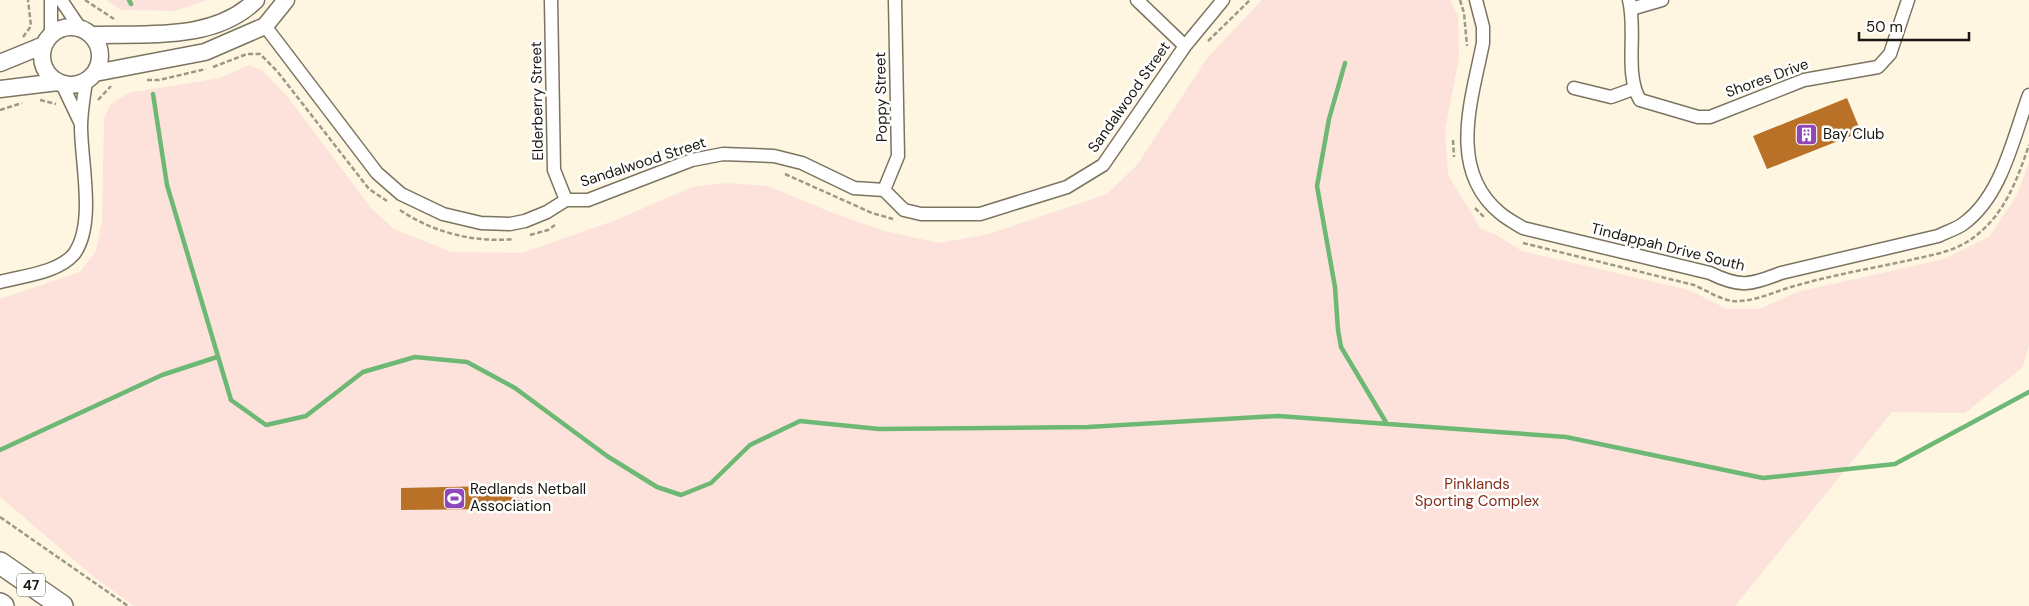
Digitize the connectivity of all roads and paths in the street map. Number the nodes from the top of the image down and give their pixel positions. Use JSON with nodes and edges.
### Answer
{"nodes":[{"id":1,"x":28,"y":0,"type":"edge"},
{"id":2,"x":51,"y":0,"type":"edge"},
{"id":3,"x":61,"y":0,"type":"edge"},
{"id":4,"x":85,"y":0,"type":"edge"},
{"id":5,"x":286,"y":0,"type":"edge"},
{"id":6,"x":551,"y":0,"type":"edge"},
{"id":7,"x":895,"y":0,"type":"edge"},
{"id":8,"x":1137,"y":0,"type":"edge"},
{"id":9,"x":1223,"y":0,"type":"edge"},
{"id":10,"x":1460,"y":0,"type":"edge"},
{"id":11,"x":1476,"y":0,"type":"edge"},
{"id":12,"x":1662,"y":0,"type":"edge"},
{"id":13,"x":1908,"y":0,"type":"edge"},
{"id":14,"x":253,"y":4,"type":"edge"},
{"id":15,"x":1630,"y":4,"type":"edge"},
{"id":16,"x":116,"y":20,"type":"dead end"},
{"id":17,"x":265,"y":26,"type":"junction"},
{"id":18,"x":86,"y":31,"type":"junction"},
{"id":19,"x":21,"y":40,"type":"dead end"},
{"id":20,"x":48,"y":40,"type":"junction"},
{"id":21,"x":1185,"y":46,"type":"junction"},
{"id":22,"x":1467,"y":52,"type":"dead end"},
{"id":23,"x":0,"y":63,"type":"edge"},
{"id":24,"x":90,"y":77,"type":"junction"},
{"id":25,"x":60,"y":83,"type":"junction"},
{"id":26,"x":1574,"y":88,"type":"dead end"},
{"id":27,"x":0,"y":89,"type":"edge"},
{"id":28,"x":1633,"y":89,"type":"junction"},
{"id":29,"x":2029,"y":95,"type":"edge"},
{"id":30,"x":81,"y":124,"type":"junction"},
{"id":31,"x":1453,"y":134,"type":"dead end"},
{"id":32,"x":2029,"y":145,"type":"edge"},
{"id":33,"x":1454,"y":159,"type":"dead end"},
{"id":34,"x":884,"y":190,"type":"junction"},
{"id":35,"x":566,"y":200,"type":"junction"},
{"id":36,"x":1473,"y":204,"type":"dead end"},
{"id":37,"x":1491,"y":224,"type":"dead end"},
{"id":38,"x":1518,"y":241,"type":"dead end"},
{"id":39,"x":0,"y":282,"type":"edge"},
{"id":40,"x":0,"y":517,"type":"edge"},
{"id":41,"x":0,"y":563,"type":"edge"},
{"id":42,"x":0,"y":604,"type":"edge"},
{"id":43,"x":3,"y":606,"type":"edge"},
{"id":44,"x":62,"y":606,"type":"edge"},
{"id":45,"x":128,"y":606,"type":"edge"}],
"edges":[{"from":1,"to":19,"type":"path"},
{"from":2,"to":20,"type":"street"},
{"from":3,"to":18,"type":"street"},
{"from":4,"to":16,"type":"path"},
{"from":5,"to":17,"type":"street"},
{"from":6,"to":35,"type":"street","name":"Elderberry Street"},
{"from":7,"to":34,"type":"street","name":"Poppy Street"},
{"from":8,"to":21,"type":"street"},
{"from":9,"to":21,"type":"street","name":"Sandalwood Street"},
{"from":10,"to":22,"type":"path"},
{"from":11,"to":29,"type":"street","name":"Tindappah Drive South"},
{"from":12,"to":15,"type":"street"},
{"from":13,"to":28,"type":"street","name":"Shores Drive"},
{"from":14,"to":17,"type":"street"},
{"from":14,"to":18,"type":"street"},
{"from":15,"to":28,"type":"street"},
{"from":17,"to":24,"type":"street"},
{"from":17,"to":35,"type":"street","name":"Sandalwood Street"},
{"from":18,"to":20,"type":"street"},
{"from":18,"to":24,"type":"street"},
{"from":20,"to":23,"type":"street"},
{"from":20,"to":25,"type":"street"},
{"from":21,"to":34,"type":"street","name":"Sandalwood Street"},
{"from":24,"to":25,"type":"street"},
{"from":24,"to":30,"type":"street"},
{"from":25,"to":27,"type":"street"},
{"from":25,"to":30,"type":"street"},
{"from":26,"to":28,"type":"street"},
{"from":30,"to":39,"type":"street"},
{"from":31,"to":33,"type":"path"},
{"from":32,"to":38,"type":"path"},
{"from":34,"to":35,"type":"street","name":"Sandalwood Street"},
{"from":36,"to":37,"type":"path"},
{"from":40,"to":45,"type":"path"},
{"from":41,"to":44,"type":"highway","number":"47"},
{"from":42,"to":43,"type":"highway","number":"47"}]}
